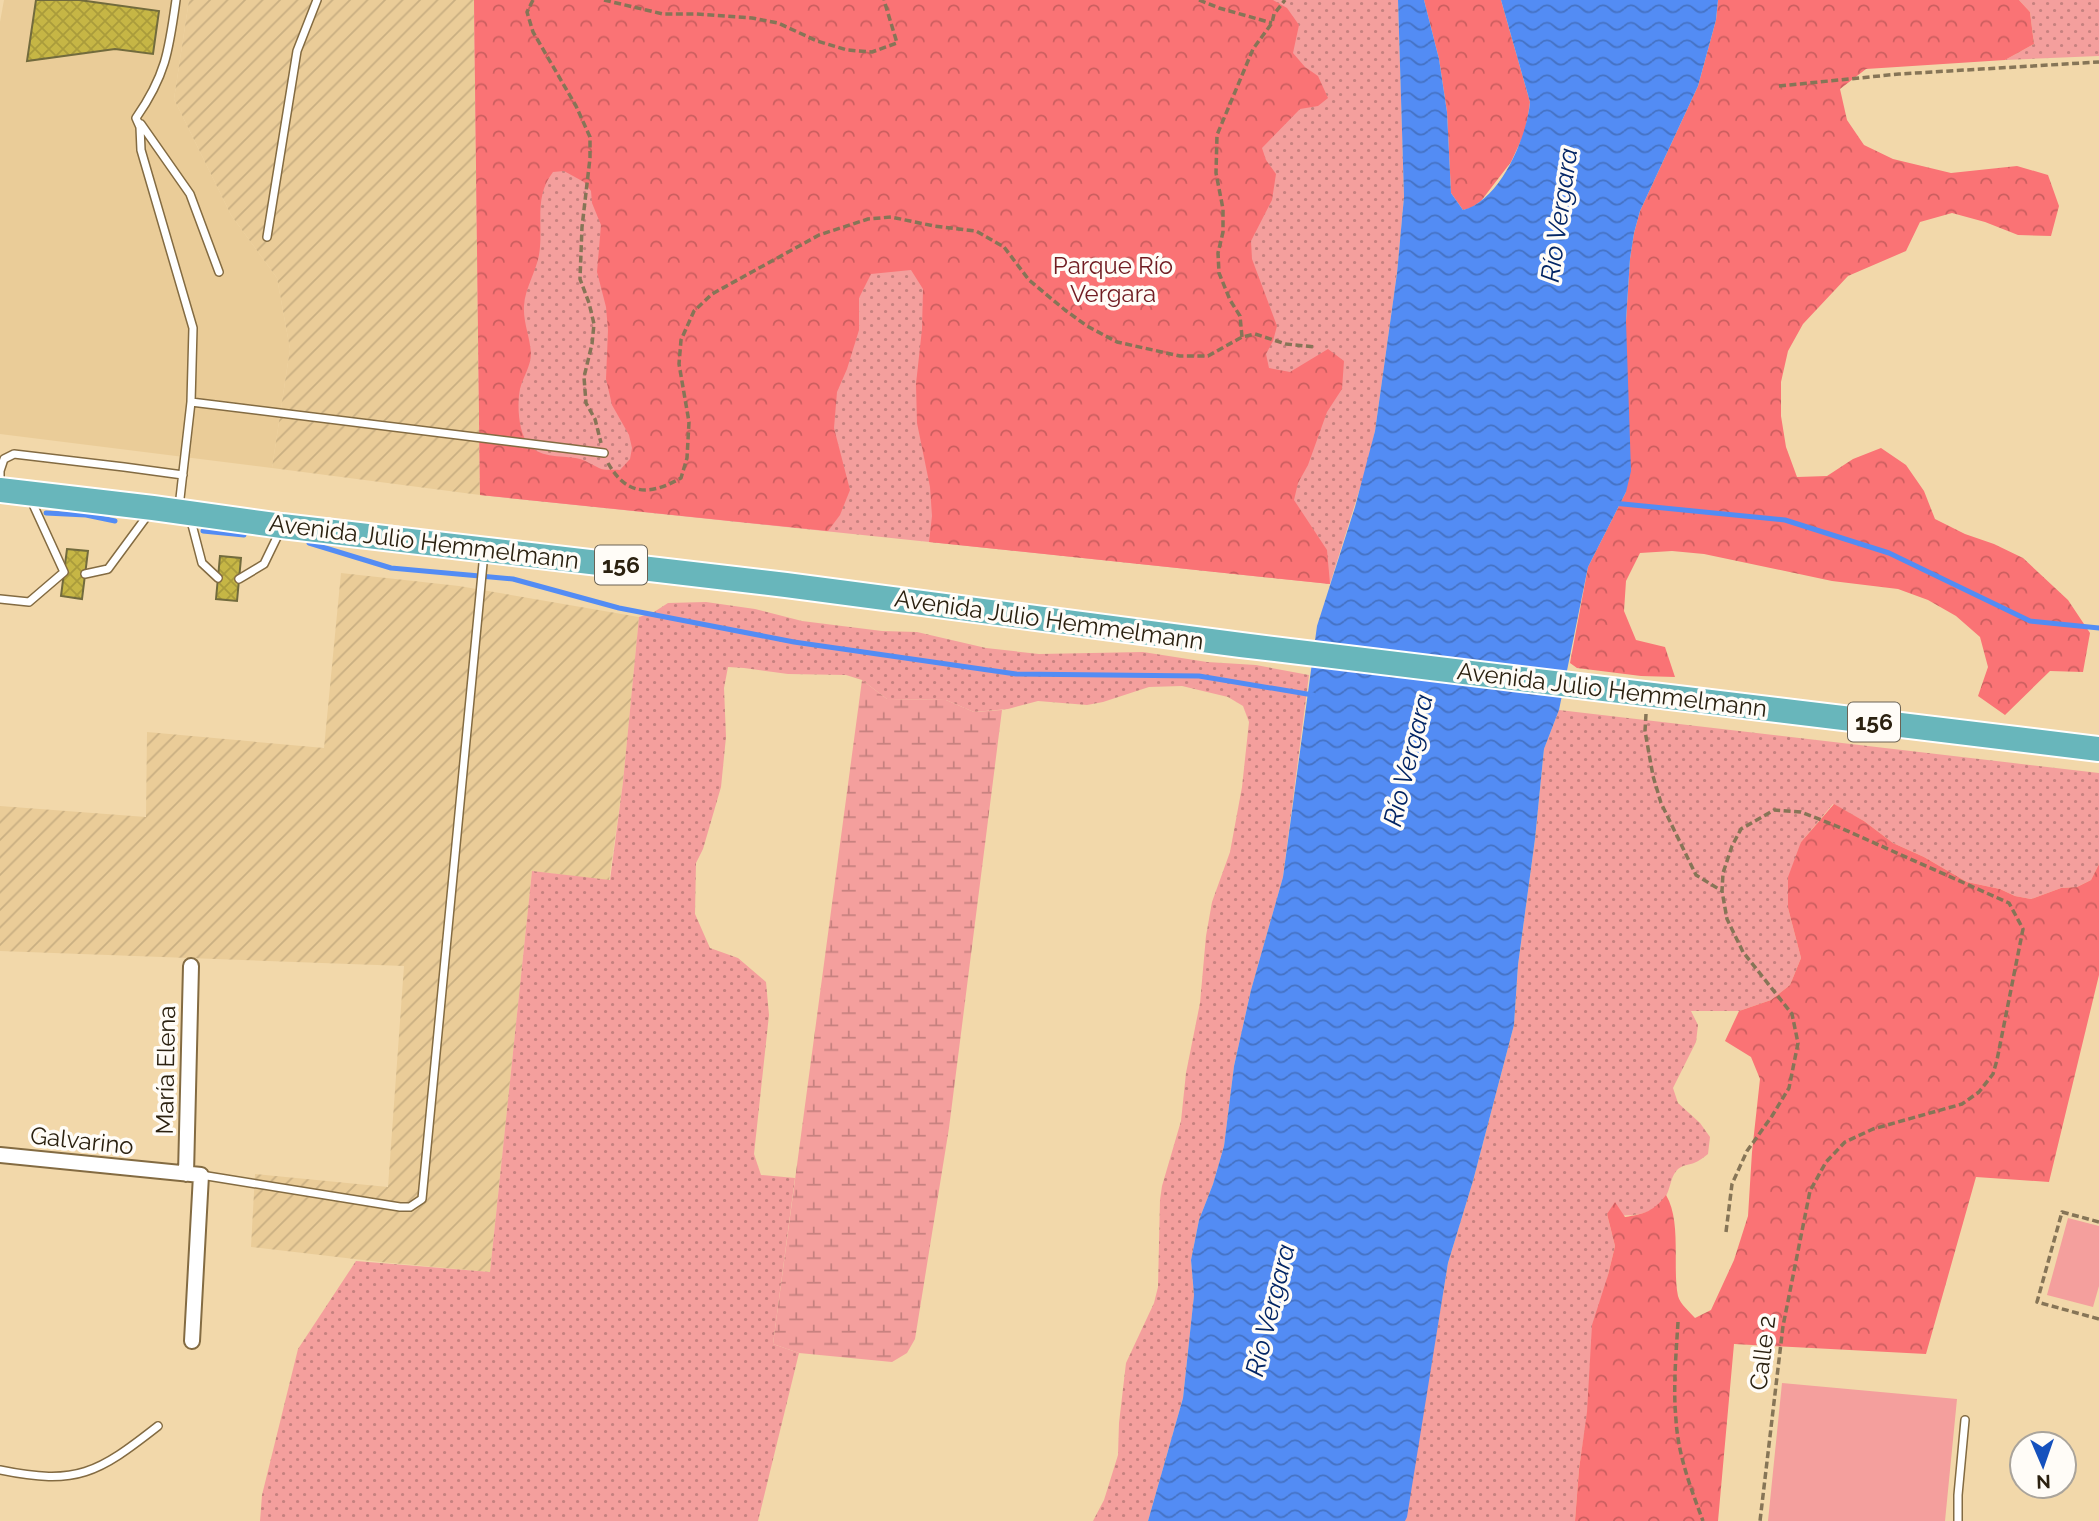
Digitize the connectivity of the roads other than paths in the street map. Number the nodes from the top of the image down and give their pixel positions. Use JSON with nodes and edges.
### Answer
{"nodes":[{"id":1,"x":176,"y":0,"type":"edge"},
{"id":2,"x":317,"y":0,"type":"edge"},
{"id":3,"x":136,"y":118,"type":"junction"},
{"id":4,"x":267,"y":237,"type":"dead end"},
{"id":5,"x":219,"y":272,"type":"dead end"},
{"id":6,"x":191,"y":402,"type":"junction"},
{"id":7,"x":604,"y":453,"type":"road end"},
{"id":8,"x":183,"y":475,"type":"junction"},
{"id":9,"x":0,"y":490,"type":"edge"},
{"id":10,"x":27,"y":493,"type":"junction"},
{"id":11,"x":153,"y":508,"type":"junction"},
{"id":12,"x":184,"y":512,"type":"junction"},
{"id":13,"x":282,"y":526,"type":"junction"},
{"id":14,"x":485,"y":549,"type":"junction"},
{"id":15,"x":85,"y":574,"type":"dead end"},
{"id":16,"x":218,"y":578,"type":"dead end"},
{"id":17,"x":239,"y":579,"type":"dead end"},
{"id":18,"x":0,"y":599,"type":"edge"},
{"id":19,"x":2099,"y":749,"type":"edge"},
{"id":20,"x":191,"y":966,"type":"dead end"},
{"id":21,"x":0,"y":1155,"type":"edge"},
{"id":22,"x":186,"y":1174,"type":"junction"},
{"id":23,"x":201,"y":1175,"type":"junction"},
{"id":24,"x":192,"y":1341,"type":"dead end"},
{"id":25,"x":1965,"y":1420,"type":"dead end"},
{"id":26,"x":158,"y":1426,"type":"dead end"},
{"id":27,"x":0,"y":1470,"type":"edge"},
{"id":28,"x":1958,"y":1521,"type":"edge"}],
"edges":[{"from":1,"to":3,"type":"lane"},
{"from":2,"to":4,"type":"lane"},
{"from":3,"to":5,"type":"lane"},
{"from":3,"to":6,"type":"lane"},
{"from":6,"to":7,"type":"lane"},
{"from":6,"to":8,"type":"lane"},
{"from":8,"to":9,"type":"lane"},
{"from":8,"to":12,"type":"lane"},
{"from":9,"to":10,"type":"highway","name":"Avenida Julio Hemmelmann","number":"156"},
{"from":10,"to":11,"type":"highway","name":"Avenida Julio Hemmelmann","number":"156"},
{"from":10,"to":18,"type":"lane"},
{"from":11,"to":12,"type":"highway","name":"Avenida Julio Hemmelmann","number":"156"},
{"from":11,"to":15,"type":"lane"},
{"from":12,"to":13,"type":"highway","name":"Avenida Julio Hemmelmann","number":"156"},
{"from":12,"to":16,"type":"lane"},
{"from":13,"to":14,"type":"highway","name":"Avenida Julio Hemmelmann","number":"156"},
{"from":13,"to":17,"type":"lane"},
{"from":14,"to":19,"type":"highway","name":"Avenida Julio Hemmelmann","number":"156"},
{"from":14,"to":23,"type":"lane"},
{"from":20,"to":22,"type":"street","name":"María Elena"},
{"from":21,"to":22,"type":"street","name":"Galvarino"},
{"from":22,"to":23,"type":"street","name":"Galvarino"},
{"from":23,"to":24,"type":"street"},
{"from":25,"to":28,"type":"lane"},
{"from":26,"to":27,"type":"lane"}]}
